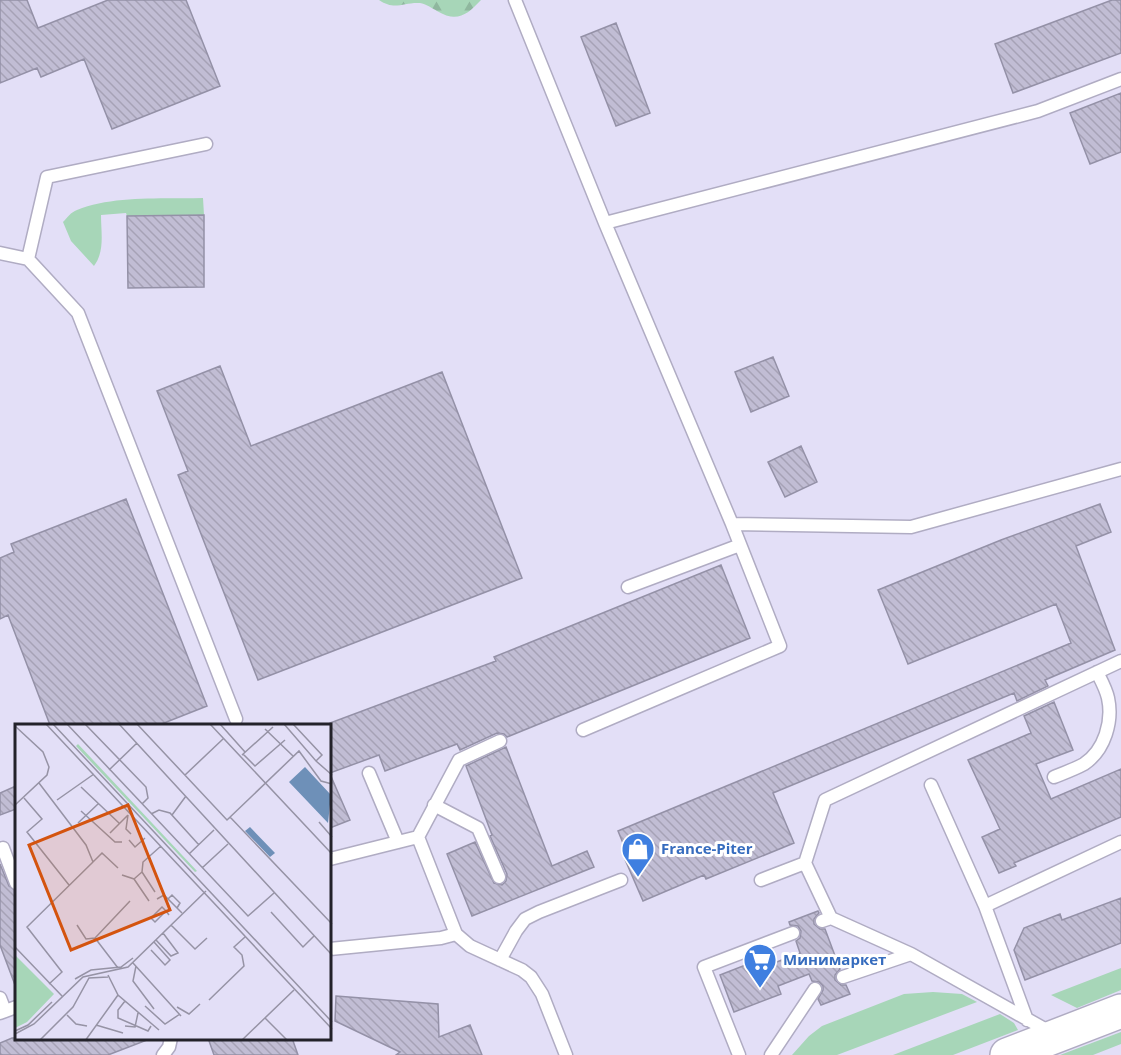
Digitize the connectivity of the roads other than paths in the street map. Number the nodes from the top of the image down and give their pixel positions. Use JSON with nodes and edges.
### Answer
{"nodes":[{"id":1,"x":515,"y":0,"type":"edge"},
{"id":2,"x":1121,"y":79,"type":"edge"},
{"id":3,"x":206,"y":144,"type":"dead end"},
{"id":4,"x":605,"y":223,"type":"junction"},
{"id":5,"x":0,"y":253,"type":"edge"},
{"id":6,"x":28,"y":259,"type":"junction"},
{"id":7,"x":1121,"y":469,"type":"edge"},
{"id":8,"x":732,"y":524,"type":"junction"},
{"id":9,"x":740,"y":545,"type":"junction"},
{"id":10,"x":628,"y":587,"type":"dead end"},
{"id":11,"x":1121,"y":661,"type":"edge"},
{"id":12,"x":1097,"y":672,"type":"junction"},
{"id":13,"x":236,"y":719,"type":"dead end"},
{"id":14,"x":583,"y":730,"type":"dead end"},
{"id":15,"x":500,"y":741,"type":"dead end"},
{"id":16,"x":369,"y":773,"type":"dead end"},
{"id":17,"x":1054,"y":777,"type":"dead end"},
{"id":18,"x":931,"y":785,"type":"dead end"},
{"id":19,"x":434,"y":805,"type":"junction"},
{"id":20,"x":418,"y":837,"type":"junction"},
{"id":21,"x":398,"y":842,"type":"junction"},
{"id":22,"x":1121,"y":842,"type":"edge"},
{"id":23,"x":0,"y":849,"type":"edge"},
{"id":24,"x":332,"y":858,"type":"edge"},
{"id":25,"x":805,"y":862,"type":"junction"},
{"id":26,"x":499,"y":877,"type":"dead end"},
{"id":27,"x":15,"y":880,"type":"edge"},
{"id":28,"x":621,"y":880,"type":"dead end"},
{"id":29,"x":761,"y":880,"type":"dead end"},
{"id":30,"x":985,"y":906,"type":"junction"},
{"id":31,"x":793,"y":933,"type":"dead end"},
{"id":32,"x":456,"y":934,"type":"junction"},
{"id":33,"x":332,"y":949,"type":"edge"},
{"id":34,"x":911,"y":954,"type":"junction"},
{"id":35,"x":500,"y":960,"type":"junction"},
{"id":36,"x":843,"y":977,"type":"dead end"},
{"id":37,"x":814,"y":989,"type":"dead end"},
{"id":38,"x":0,"y":998,"type":"edge"},
{"id":39,"x":7,"y":1011,"type":"edge"},
{"id":40,"x":1121,"y":1011,"type":"edge"},
{"id":41,"x":1027,"y":1020,"type":"junction"},
{"id":42,"x":1056,"y":1036,"type":"junction"},
{"id":43,"x":171,"y":1040,"type":"edge"},
{"id":44,"x":163,"y":1055,"type":"edge"},
{"id":45,"x":566,"y":1055,"type":"edge"},
{"id":46,"x":739,"y":1055,"type":"edge"},
{"id":47,"x":771,"y":1055,"type":"edge"},
{"id":48,"x":1007,"y":1055,"type":"edge"}],
"edges":[{"from":1,"to":4,"type":"lane"},
{"from":2,"to":4,"type":"lane"},
{"from":3,"to":6,"type":"lane"},
{"from":4,"to":8,"type":"lane"},
{"from":5,"to":6,"type":"lane"},
{"from":6,"to":13,"type":"lane"},
{"from":7,"to":8,"type":"lane"},
{"from":8,"to":9,"type":"lane"},
{"from":9,"to":10,"type":"lane"},
{"from":9,"to":14,"type":"lane"},
{"from":11,"to":12,"type":"lane"},
{"from":12,"to":17,"type":"lane"},
{"from":12,"to":25,"type":"lane"},
{"from":15,"to":19,"type":"lane"},
{"from":16,"to":21,"type":"lane"},
{"from":18,"to":30,"type":"lane"},
{"from":19,"to":20,"type":"lane"},
{"from":19,"to":26,"type":"lane"},
{"from":20,"to":21,"type":"lane"},
{"from":20,"to":32,"type":"lane"},
{"from":21,"to":24,"type":"lane"},
{"from":22,"to":30,"type":"lane"},
{"from":23,"to":27,"type":"lane"},
{"from":25,"to":29,"type":"lane"},
{"from":25,"to":34,"type":"lane"},
{"from":28,"to":35,"type":"lane"},
{"from":30,"to":41,"type":"lane"},
{"from":31,"to":46,"type":"lane"},
{"from":32,"to":33,"type":"lane"},
{"from":32,"to":35,"type":"lane"},
{"from":34,"to":36,"type":"lane"},
{"from":34,"to":41,"type":"lane"},
{"from":35,"to":45,"type":"lane"},
{"from":37,"to":47,"type":"lane"},
{"from":38,"to":39,"type":"lane"},
{"from":40,"to":42,"type":"main road"},
{"from":41,"to":42,"type":"lane"},
{"from":42,"to":48,"type":"main road"},
{"from":43,"to":44,"type":"lane"}]}
